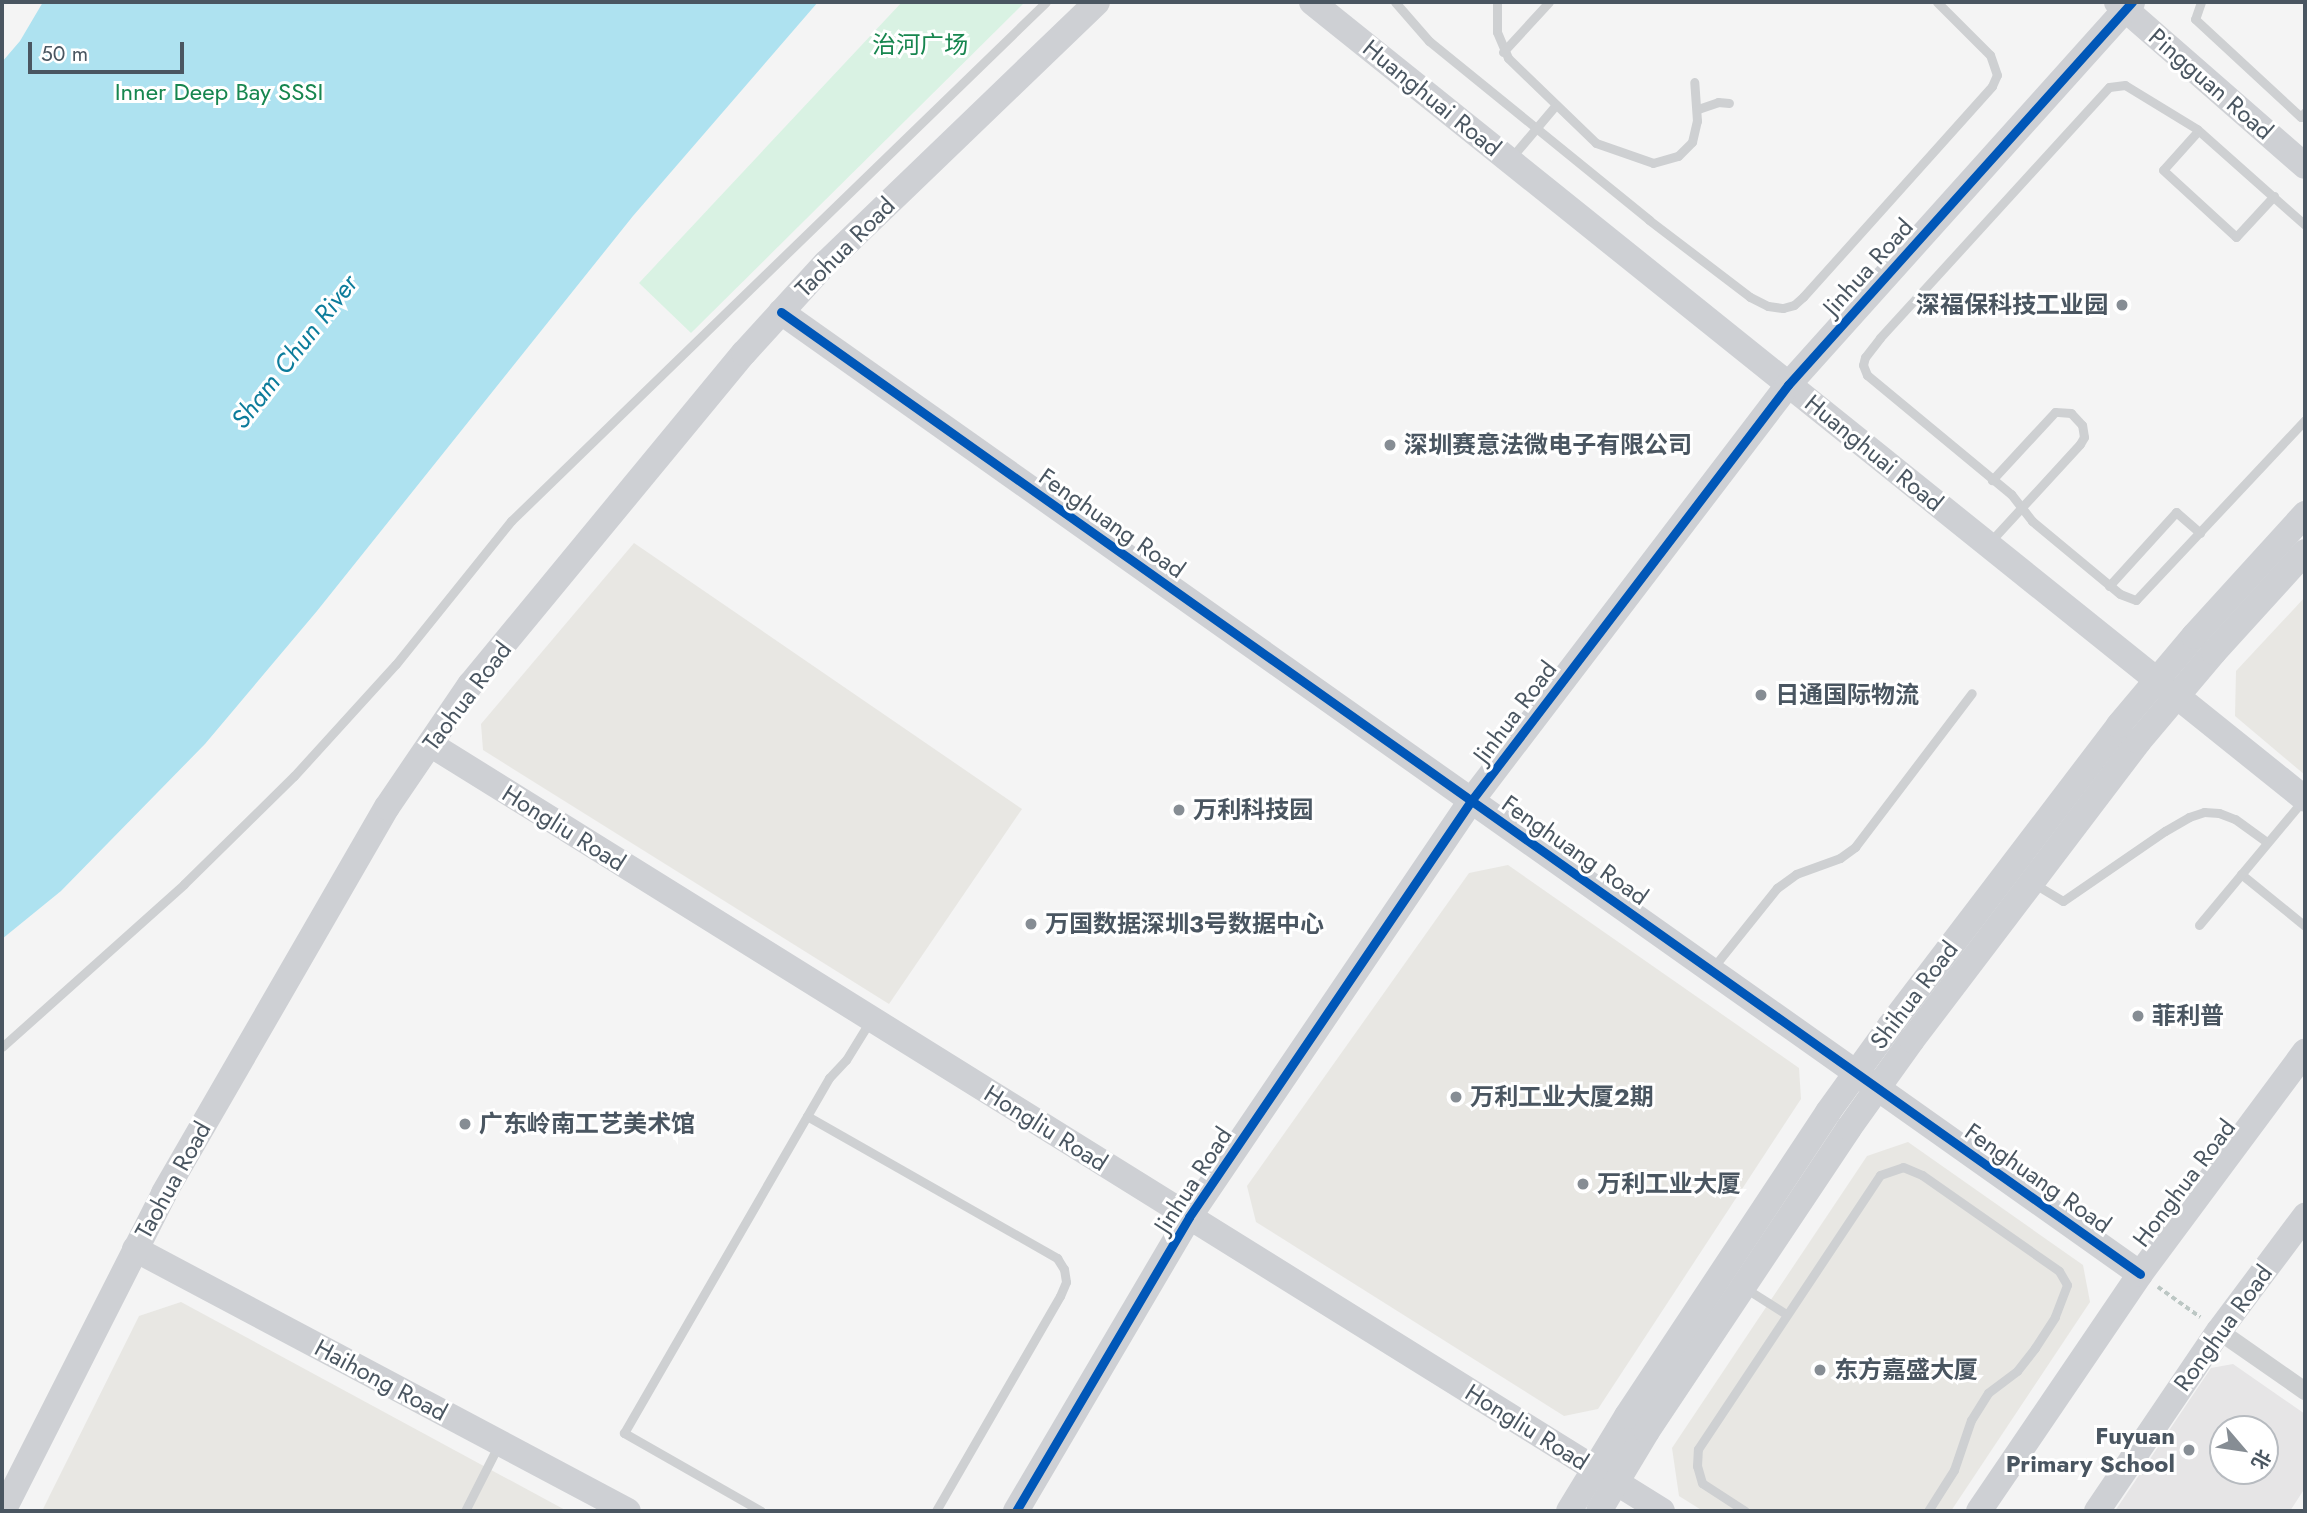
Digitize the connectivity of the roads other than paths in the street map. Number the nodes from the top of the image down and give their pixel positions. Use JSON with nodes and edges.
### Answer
{"nodes":[{"id":1,"x":1046,"y":2,"type":"edge"},
{"id":2,"x":1097,"y":2,"type":"edge"},
{"id":3,"x":1312,"y":2,"type":"edge"},
{"id":4,"x":1395,"y":2,"type":"edge"},
{"id":5,"x":1497,"y":2,"type":"edge"},
{"id":6,"x":1549,"y":2,"type":"edge"},
{"id":7,"x":1937,"y":2,"type":"edge"},
{"id":8,"x":2201,"y":2,"type":"edge"},
{"id":9,"x":2125,"y":4,"type":"edge"},
{"id":10,"x":1503,"y":52,"type":"junction"},
{"id":11,"x":1694,"y":82,"type":"dead end"},
{"id":12,"x":1729,"y":103,"type":"dead end"},
{"id":13,"x":1555,"y":106,"type":"junction"},
{"id":14,"x":1698,"y":110,"type":"junction"},
{"id":15,"x":2305,"y":112,"type":"edge"},
{"id":16,"x":1536,"y":128,"type":"junction"},
{"id":17,"x":2198,"y":131,"type":"junction"},
{"id":18,"x":1508,"y":160,"type":"junction"},
{"id":19,"x":2305,"y":166,"type":"edge"},
{"id":20,"x":2274,"y":197,"type":"junction"},
{"id":21,"x":2305,"y":225,"type":"edge"},
{"id":22,"x":781,"y":312,"type":"junction"},
{"id":23,"x":1788,"y":385,"type":"junction"},
{"id":24,"x":2305,"y":420,"type":"edge"},
{"id":25,"x":1993,"y":480,"type":"junction"},
{"id":26,"x":2021,"y":509,"type":"junction"},
{"id":27,"x":2305,"y":514,"type":"edge"},
{"id":28,"x":2200,"y":533,"type":"junction"},
{"id":29,"x":1987,"y":544,"type":"junction"},
{"id":30,"x":2305,"y":552,"type":"edge"},
{"id":31,"x":2109,"y":586,"type":"junction"},
{"id":32,"x":2166,"y":688,"type":"junction"},
{"id":33,"x":1972,"y":693,"type":"dead end"},
{"id":34,"x":430,"y":744,"type":"junction"},
{"id":35,"x":2305,"y":799,"type":"edge"},
{"id":36,"x":1471,"y":801,"type":"junction"},
{"id":37,"x":2267,"y":842,"type":"junction"},
{"id":38,"x":2241,"y":874,"type":"junction"},
{"id":39,"x":2032,"y":882,"type":"junction"},
{"id":40,"x":2199,"y":925,"type":"dead end"},
{"id":41,"x":2305,"y":926,"type":"edge"},
{"id":42,"x":1711,"y":970,"type":"junction"},
{"id":43,"x":871,"y":1019,"type":"junction"},
{"id":44,"x":2,"y":1046,"type":"edge"},
{"id":45,"x":2305,"y":1052,"type":"edge"},
{"id":46,"x":1856,"y":1073,"type":"junction"},
{"id":47,"x":1878,"y":1088,"type":"junction"},
{"id":48,"x":807,"y":1116,"type":"junction"},
{"id":49,"x":2305,"y":1216,"type":"edge"},
{"id":50,"x":1189,"y":1217,"type":"junction"},
{"id":51,"x":135,"y":1249,"type":"junction"},
{"id":52,"x":2140,"y":1274,"type":"junction"},
{"id":53,"x":1743,"y":1287,"type":"junction"},
{"id":54,"x":1786,"y":1314,"type":"junction"},
{"id":55,"x":2219,"y":1331,"type":"junction"},
{"id":56,"x":2305,"y":1391,"type":"edge"},
{"id":57,"x":500,"y":1443,"type":"junction"},
{"id":58,"x":1605,"y":1476,"type":"junction"},
{"id":59,"x":6,"y":1510,"type":"edge"},
{"id":60,"x":465,"y":1511,"type":"edge"},
{"id":61,"x":628,"y":1511,"type":"edge"},
{"id":62,"x":761,"y":1511,"type":"edge"},
{"id":63,"x":936,"y":1511,"type":"edge"},
{"id":64,"x":1016,"y":1511,"type":"edge"},
{"id":65,"x":1569,"y":1511,"type":"edge"},
{"id":66,"x":1599,"y":1511,"type":"edge"},
{"id":67,"x":1662,"y":1511,"type":"edge"},
{"id":68,"x":1745,"y":1511,"type":"edge"},
{"id":69,"x":1928,"y":1511,"type":"edge"},
{"id":70,"x":1979,"y":1511,"type":"edge"},
{"id":71,"x":2097,"y":1511,"type":"edge"}],
"edges":[{"from":1,"to":44,"type":"lane"},
{"from":2,"to":22,"type":"street","name":"Taohua Road"},
{"from":3,"to":18,"type":"street","name":"Huanghuai Road"},
{"from":4,"to":16,"type":"lane"},
{"from":5,"to":10,"type":"lane"},
{"from":6,"to":10,"type":"lane"},
{"from":7,"to":16,"type":"lane"},
{"from":8,"to":15,"type":"lane"},
{"from":9,"to":19,"type":"street","name":"Pingguan Road"},
{"from":9,"to":23,"type":"street","name":"Jinhua Road"},
{"from":10,"to":13,"type":"lane"},
{"from":11,"to":14,"type":"lane"},
{"from":12,"to":14,"type":"lane"},
{"from":13,"to":14,"type":"lane"},
{"from":13,"to":16,"type":"lane"},
{"from":16,"to":18,"type":"lane"},
{"from":17,"to":20,"type":"lane"},
{"from":17,"to":20,"type":"lane"},
{"from":17,"to":25,"type":"lane"},
{"from":18,"to":23,"type":"street","name":"Huanghuai Road"},
{"from":20,"to":21,"type":"lane"},
{"from":22,"to":34,"type":"street","name":"Taohua Road"},
{"from":22,"to":36,"type":"street","name":"Fenghuang Road"},
{"from":23,"to":29,"type":"street","name":"Huanghuai Road"},
{"from":23,"to":36,"type":"street","name":"Jinhua Road"},
{"from":24,"to":28,"type":"lane"},
{"from":25,"to":26,"type":"lane"},
{"from":25,"to":26,"type":"lane"},
{"from":26,"to":29,"type":"lane"},
{"from":26,"to":31,"type":"lane"},
{"from":27,"to":32,"type":"street","name":"Shihua Road"},
{"from":28,"to":31,"type":"lane"},
{"from":28,"to":31,"type":"lane"},
{"from":29,"to":32,"type":"street","name":"Huanghuai Road"},
{"from":30,"to":32,"type":"street","name":"Shihua Road"},
{"from":32,"to":35,"type":"street","name":"Huanghuai Road"},
{"from":32,"to":39,"type":"street","name":"Shihua Road"},
{"from":32,"to":46,"type":"street","name":"Shihua Road"},
{"from":33,"to":42,"type":"lane"},
{"from":34,"to":43,"type":"street","name":"Hongliu Road"},
{"from":34,"to":51,"type":"street","name":"Taohua Road"},
{"from":35,"to":37,"type":"lane"},
{"from":36,"to":42,"type":"street","name":"Fenghuang Road"},
{"from":36,"to":50,"type":"street","name":"Jinhua Road"},
{"from":37,"to":38,"type":"lane"},
{"from":37,"to":39,"type":"lane"},
{"from":38,"to":40,"type":"lane"},
{"from":38,"to":41,"type":"lane"},
{"from":39,"to":47,"type":"street","name":"Shihua Road"},
{"from":42,"to":46,"type":"street","name":"Fenghuang Road"},
{"from":43,"to":48,"type":"lane"},
{"from":43,"to":50,"type":"street","name":"Hongliu Road"},
{"from":45,"to":52,"type":"street","name":"Honghua Road"},
{"from":46,"to":47,"type":"street","name":"Fenghuang Road"},
{"from":46,"to":58,"type":"street","name":"Shihua Road"},
{"from":47,"to":52,"type":"street","name":"Fenghuang Road"},
{"from":47,"to":53,"type":"street","name":"Shihua Road"},
{"from":48,"to":62,"type":"lane"},
{"from":48,"to":63,"type":"lane"},
{"from":49,"to":55,"type":"street","name":"Ronghua Road"},
{"from":50,"to":58,"type":"street","name":"Hongliu Road"},
{"from":50,"to":64,"type":"street","name":"Jinhua Road"},
{"from":51,"to":57,"type":"street","name":"Haihong Road"},
{"from":51,"to":59,"type":"street","name":"Taohua Road"},
{"from":52,"to":70,"type":"street","name":"Honghua Road"},
{"from":53,"to":54,"type":"lane"},
{"from":53,"to":58,"type":"street","name":"Shihua Road"},
{"from":54,"to":68,"type":"lane"},
{"from":54,"to":69,"type":"lane"},
{"from":55,"to":56,"type":"street"},
{"from":55,"to":71,"type":"street","name":"Ronghua Road"},
{"from":57,"to":60,"type":"lane"},
{"from":57,"to":61,"type":"street","name":"Haihong Road"},
{"from":58,"to":65,"type":"street","name":"Shihua Road"},
{"from":58,"to":66,"type":"street","name":"Shihua Road"},
{"from":58,"to":67,"type":"street","name":"Hongliu Road"}]}
